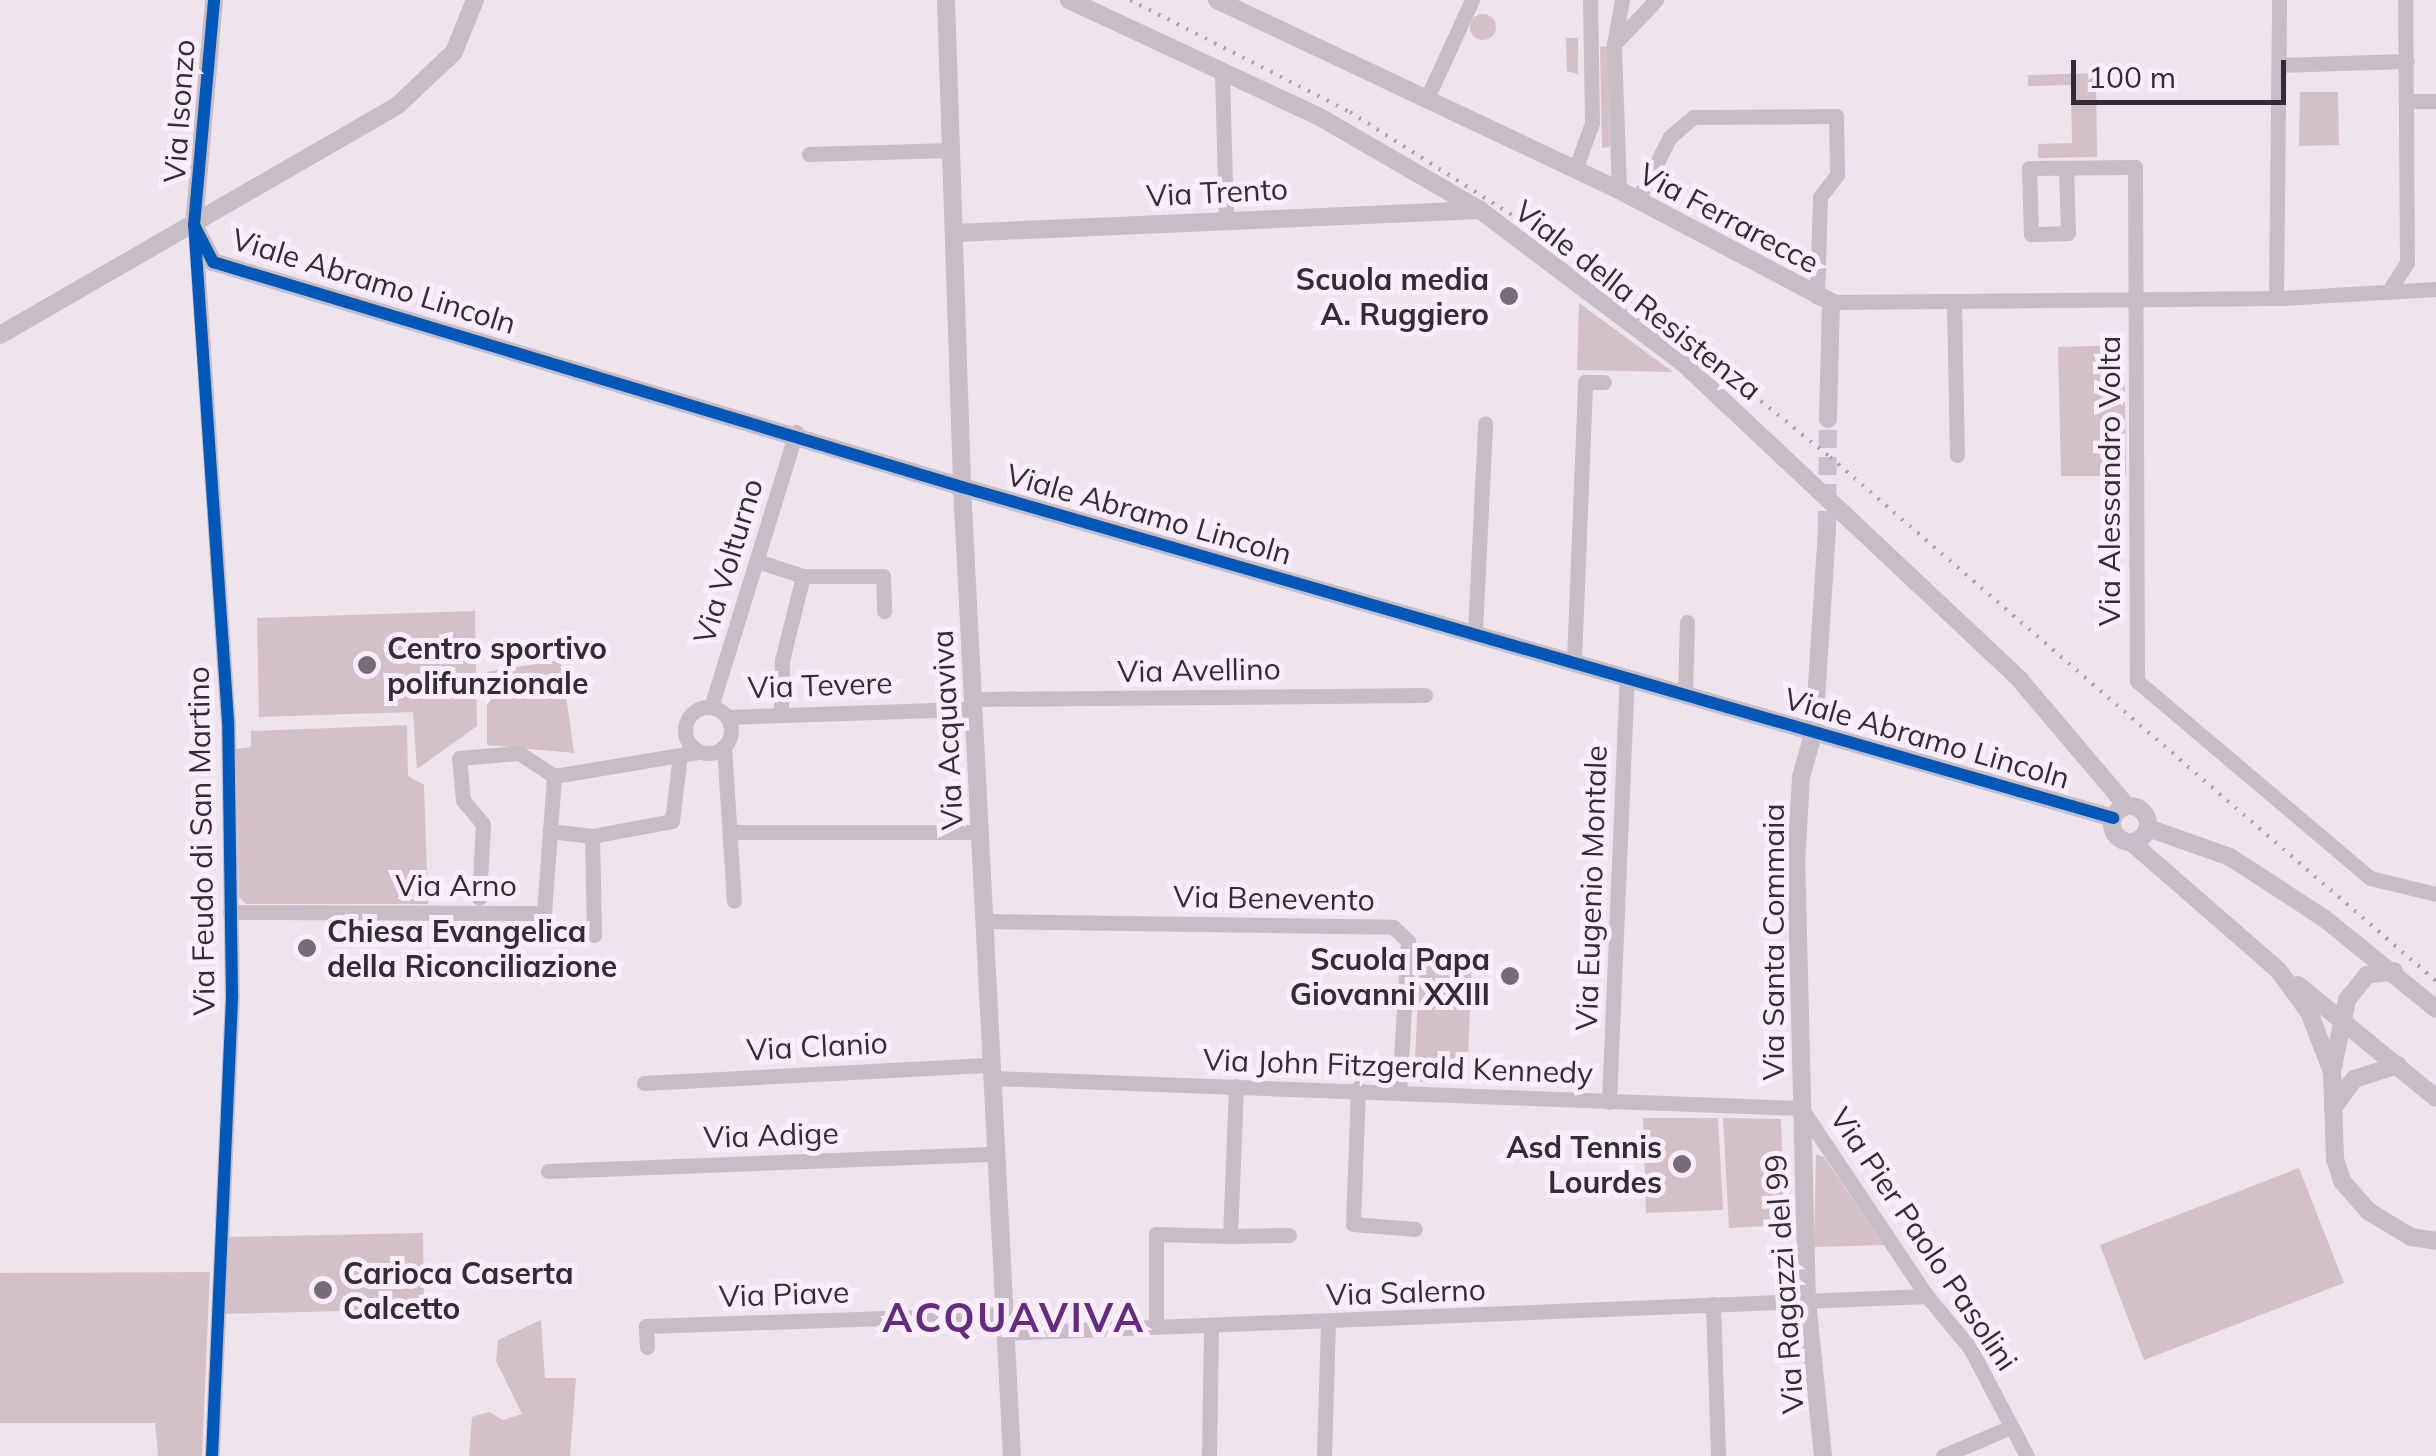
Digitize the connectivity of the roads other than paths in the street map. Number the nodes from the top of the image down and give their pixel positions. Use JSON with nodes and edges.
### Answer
{"nodes":[{"id":1,"x":214,"y":0,"type":"edge"},
{"id":2,"x":475,"y":0,"type":"edge"},
{"id":3,"x":946,"y":0,"type":"edge"},
{"id":4,"x":1069,"y":0,"type":"edge"},
{"id":5,"x":1218,"y":0,"type":"edge"},
{"id":6,"x":1472,"y":0,"type":"edge"},
{"id":7,"x":1590,"y":0,"type":"edge"},
{"id":8,"x":1656,"y":0,"type":"edge"},
{"id":9,"x":2280,"y":0,"type":"edge"},
{"id":10,"x":2406,"y":0,"type":"edge"},
{"id":11,"x":1626,"y":6,"type":"edge"},
{"id":12,"x":1592,"y":44,"type":"junction"},
{"id":13,"x":1614,"y":44,"type":"junction"},
{"id":14,"x":2407,"y":61,"type":"junction"},
{"id":15,"x":2279,"y":64,"type":"junction"},
{"id":16,"x":1222,"y":72,"type":"junction"},
{"id":17,"x":1426,"y":100,"type":"junction"},
{"id":18,"x":2407,"y":101,"type":"junction"},
{"id":19,"x":2436,"y":101,"type":"edge"},
{"id":20,"x":952,"y":150,"type":"junction"},
{"id":21,"x":809,"y":154,"type":"dead end"},
{"id":22,"x":2066,"y":168,"type":"junction"},
{"id":23,"x":1575,"y":170,"type":"junction"},
{"id":24,"x":1619,"y":190,"type":"junction"},
{"id":25,"x":1638,"y":199,"type":"junction"},
{"id":26,"x":1480,"y":210,"type":"junction"},
{"id":27,"x":1226,"y":218,"type":"junction"},
{"id":28,"x":194,"y":225,"type":"junction"},
{"id":29,"x":956,"y":233,"type":"junction"},
{"id":30,"x":2407,"y":263,"type":"junction"},
{"id":31,"x":2432,"y":289,"type":"edge"},
{"id":32,"x":2388,"y":292,"type":"junction"},
{"id":33,"x":2276,"y":298,"type":"junction"},
{"id":34,"x":1824,"y":300,"type":"junction"},
{"id":35,"x":2138,"y":301,"type":"junction"},
{"id":36,"x":1954,"y":302,"type":"junction"},
{"id":37,"x":0,"y":336,"type":"edge"},
{"id":38,"x":1604,"y":382,"type":"dead end"},
{"id":39,"x":1828,"y":419,"type":"tunnel mouth"},
{"id":40,"x":1485,"y":423,"type":"dead end"},
{"id":41,"x":796,"y":432,"type":"junction"},
{"id":42,"x":1957,"y":455,"type":"dead end"},
{"id":43,"x":962,"y":487,"type":"junction"},
{"id":44,"x":1827,"y":529,"type":"tunnel mouth"},
{"id":45,"x":756,"y":562,"type":"junction"},
{"id":46,"x":803,"y":576,"type":"junction"},
{"id":47,"x":884,"y":611,"type":"dead end"},
{"id":48,"x":1687,"y":622,"type":"dead end"},
{"id":49,"x":1475,"y":631,"type":"junction"},
{"id":50,"x":1574,"y":660,"type":"junction"},
{"id":51,"x":1627,"y":676,"type":"junction"},
{"id":52,"x":1686,"y":693,"type":"junction"},
{"id":53,"x":1425,"y":696,"type":"dead end"},
{"id":54,"x":974,"y":704,"type":"junction"},
{"id":55,"x":711,"y":707,"type":"junction"},
{"id":56,"x":782,"y":710,"type":"junction"},
{"id":57,"x":727,"y":717,"type":"junction"},
{"id":58,"x":1805,"y":729,"type":"junction"},
{"id":59,"x":724,"y":747,"type":"junction"},
{"id":60,"x":698,"y":752,"type":"junction"},
{"id":61,"x":680,"y":754,"type":"junction"},
{"id":62,"x":554,"y":776,"type":"junction"},
{"id":63,"x":2120,"y":812,"type":"junction"},
{"id":64,"x":2148,"y":828,"type":"junction"},
{"id":65,"x":550,"y":831,"type":"junction"},
{"id":66,"x":730,"y":832,"type":"junction"},
{"id":67,"x":980,"y":832,"type":"junction"},
{"id":68,"x":592,"y":836,"type":"junction"},
{"id":69,"x":2132,"y":842,"type":"junction"},
{"id":70,"x":2436,"y":894,"type":"edge"},
{"id":71,"x":479,"y":898,"type":"dead end"},
{"id":72,"x":734,"y":901,"type":"dead end"},
{"id":73,"x":230,"y":912,"type":"junction"},
{"id":74,"x":985,"y":922,"type":"junction"},
{"id":75,"x":594,"y":935,"type":"dead end"},
{"id":76,"x":2278,"y":970,"type":"junction"},
{"id":77,"x":2394,"y":971,"type":"junction"},
{"id":78,"x":2436,"y":1009,"type":"edge"},
{"id":79,"x":2342,"y":1019,"type":"junction"},
{"id":80,"x":2398,"y":1065,"type":"junction"},
{"id":81,"x":992,"y":1071,"type":"junction"},
{"id":82,"x":2332,"y":1072,"type":"junction"},
{"id":83,"x":644,"y":1083,"type":"dead end"},
{"id":84,"x":1236,"y":1086,"type":"junction"},
{"id":85,"x":1358,"y":1088,"type":"junction"},
{"id":86,"x":1399,"y":1091,"type":"junction"},
{"id":87,"x":2436,"y":1098,"type":"edge"},
{"id":88,"x":1610,"y":1102,"type":"junction"},
{"id":89,"x":1801,"y":1108,"type":"junction"},
{"id":90,"x":2332,"y":1108,"type":"junction"},
{"id":91,"x":996,"y":1154,"type":"junction"},
{"id":92,"x":548,"y":1172,"type":"dead end"},
{"id":93,"x":1415,"y":1229,"type":"dead end"},
{"id":94,"x":1288,"y":1235,"type":"dead end"},
{"id":95,"x":1230,"y":1236,"type":"junction"},
{"id":96,"x":2436,"y":1241,"type":"edge"},
{"id":97,"x":1927,"y":1296,"type":"junction"},
{"id":98,"x":1808,"y":1302,"type":"junction"},
{"id":99,"x":1713,"y":1304,"type":"junction"},
{"id":100,"x":1328,"y":1322,"type":"junction"},
{"id":101,"x":1005,"y":1323,"type":"junction"},
{"id":102,"x":1212,"y":1326,"type":"junction"},
{"id":103,"x":1156,"y":1327,"type":"junction"},
{"id":104,"x":647,"y":1347,"type":"dead end"},
{"id":105,"x":2011,"y":1427,"type":"junction"},
{"id":106,"x":212,"y":1456,"type":"edge"},
{"id":107,"x":1012,"y":1456,"type":"edge"},
{"id":108,"x":1209,"y":1456,"type":"edge"},
{"id":109,"x":1324,"y":1456,"type":"edge"},
{"id":110,"x":1718,"y":1456,"type":"edge"},
{"id":111,"x":1823,"y":1456,"type":"edge"},
{"id":112,"x":1943,"y":1456,"type":"edge"},
{"id":113,"x":2027,"y":1456,"type":"edge"}],
"edges":[{"from":1,"to":28,"type":"street","name":"Via Isonzo"},
{"from":2,"to":28,"type":"street"},
{"from":3,"to":20,"type":"street","name":"Via Acquaviva"},
{"from":4,"to":16,"type":"street","name":"Viale della Resistenza"},
{"from":5,"to":17,"type":"street","name":"Via Ferrarecce"},
{"from":6,"to":17,"type":"street"},
{"from":7,"to":12,"type":"street"},
{"from":8,"to":11,"type":"street"},
{"from":9,"to":15,"type":"street"},
{"from":10,"to":14,"type":"street"},
{"from":11,"to":12,"type":"street"},
{"from":11,"to":13,"type":"street"},
{"from":12,"to":13,"type":"street"},
{"from":12,"to":23,"type":"street"},
{"from":13,"to":24,"type":"street"},
{"from":14,"to":15,"type":"street"},
{"from":14,"to":18,"type":"street"},
{"from":15,"to":33,"type":"street"},
{"from":16,"to":26,"type":"street","name":"Viale della Resistenza"},
{"from":16,"to":27,"type":"street"},
{"from":17,"to":23,"type":"street","name":"Via Ferrarecce"},
{"from":18,"to":19,"type":"street"},
{"from":18,"to":30,"type":"street"},
{"from":20,"to":21,"type":"street"},
{"from":20,"to":29,"type":"street","name":"Via Acquaviva"},
{"from":22,"to":22,"type":"street"},
{"from":22,"to":35,"type":"street","name":"Via Alessandro Volta"},
{"from":23,"to":24,"type":"street","name":"Via Ferrarecce"},
{"from":24,"to":25,"type":"street","name":"Via Ferrarecce"},
{"from":25,"to":34,"type":"street","name":"Via Ferrarecce"},
{"from":25,"to":34,"type":"street"},
{"from":26,"to":27,"type":"street","name":"Via Trento"},
{"from":26,"to":63,"type":"street","name":"Viale della Resistenza"},
{"from":27,"to":29,"type":"street","name":"Via Trento"},
{"from":28,"to":37,"type":"street"},
{"from":28,"to":41,"type":"street","name":"Viale Abramo Lincoln"},
{"from":28,"to":73,"type":"street","name":"Via Feudo di San Martino"},
{"from":29,"to":43,"type":"street","name":"Via Acquaviva"},
{"from":30,"to":31,"type":"street"},
{"from":30,"to":32,"type":"street"},
{"from":31,"to":32,"type":"street","name":"Via Ferrarecce"},
{"from":32,"to":33,"type":"street","name":"Via Ferrarecce"},
{"from":33,"to":35,"type":"street","name":"Via Ferrarecce"},
{"from":34,"to":36,"type":"street","name":"Via Ferrarecce"},
{"from":34,"to":39,"type":"street"},
{"from":35,"to":36,"type":"street","name":"Via Ferrarecce"},
{"from":35,"to":70,"type":"street","name":"Via Alessandro Volta"},
{"from":36,"to":42,"type":"street"},
{"from":38,"to":50,"type":"street"},
{"from":40,"to":49,"type":"street"},
{"from":41,"to":43,"type":"street","name":"Viale Abramo Lincoln"},
{"from":41,"to":45,"type":"street","name":"Via Volturno"},
{"from":43,"to":49,"type":"street","name":"Viale Abramo Lincoln"},
{"from":43,"to":54,"type":"street","name":"Via Acquaviva"},
{"from":44,"to":58,"type":"street","name":"Via Santa Commaia"},
{"from":45,"to":46,"type":"street"},
{"from":45,"to":55,"type":"street","name":"Via Volturno"},
{"from":46,"to":47,"type":"street"},
{"from":46,"to":56,"type":"street"},
{"from":48,"to":52,"type":"street"},
{"from":49,"to":50,"type":"street","name":"Viale Abramo Lincoln"},
{"from":50,"to":51,"type":"street","name":"Viale Abramo Lincoln"},
{"from":51,"to":52,"type":"street","name":"Viale Abramo Lincoln"},
{"from":51,"to":88,"type":"street","name":"Via Eugenio Montale"},
{"from":52,"to":58,"type":"street","name":"Viale Abramo Lincoln"},
{"from":53,"to":54,"type":"street","name":"Via Avellino"},
{"from":54,"to":56,"type":"street","name":"Via Tevere"},
{"from":54,"to":67,"type":"street","name":"Via Acquaviva"},
{"from":55,"to":57,"type":"street"},
{"from":55,"to":60,"type":"street"},
{"from":56,"to":57,"type":"street","name":"Via Tevere"},
{"from":57,"to":59,"type":"street"},
{"from":58,"to":63,"type":"street","name":"Viale Abramo Lincoln"},
{"from":58,"to":89,"type":"street","name":"Via Santa Commaia"},
{"from":59,"to":60,"type":"street"},
{"from":59,"to":66,"type":"street"},
{"from":60,"to":61,"type":"street"},
{"from":61,"to":62,"type":"street"},
{"from":61,"to":68,"type":"street"},
{"from":62,"to":65,"type":"street","name":"Via Arno"},
{"from":62,"to":71,"type":"street","name":"Via Arno"},
{"from":63,"to":64,"type":"street"},
{"from":63,"to":69,"type":"street"},
{"from":64,"to":69,"type":"street"},
{"from":64,"to":77,"type":"street"},
{"from":65,"to":68,"type":"street"},
{"from":65,"to":73,"type":"street","name":"Via Arno"},
{"from":66,"to":67,"type":"street"},
{"from":66,"to":72,"type":"street"},
{"from":67,"to":74,"type":"street","name":"Via Acquaviva"},
{"from":68,"to":75,"type":"street"},
{"from":69,"to":76,"type":"street"},
{"from":73,"to":106,"type":"street","name":"Via Feudo di San Martino"},
{"from":74,"to":81,"type":"street","name":"Via Acquaviva"},
{"from":74,"to":86,"type":"street","name":"Via Benevento"},
{"from":76,"to":79,"type":"street"},
{"from":76,"to":82,"type":"street"},
{"from":77,"to":78,"type":"street"},
{"from":77,"to":79,"type":"street"},
{"from":79,"to":80,"type":"street"},
{"from":79,"to":82,"type":"street"},
{"from":80,"to":87,"type":"street"},
{"from":80,"to":90,"type":"street"},
{"from":81,"to":83,"type":"street","name":"Via Clanio"},
{"from":81,"to":84,"type":"street","name":"Via John Fitzgerald Kennedy"},
{"from":81,"to":91,"type":"street","name":"Via Acquaviva"},
{"from":82,"to":90,"type":"street"},
{"from":84,"to":85,"type":"street","name":"Via John Fitzgerald Kennedy"},
{"from":84,"to":95,"type":"street"},
{"from":85,"to":86,"type":"street","name":"Via John Fitzgerald Kennedy"},
{"from":85,"to":93,"type":"street"},
{"from":86,"to":88,"type":"street","name":"Via John Fitzgerald Kennedy"},
{"from":88,"to":89,"type":"street","name":"Via John Fitzgerald Kennedy"},
{"from":89,"to":97,"type":"street","name":"Via Pier Paolo Pasolini"},
{"from":89,"to":98,"type":"street","name":"Via Ragazzi del 99"},
{"from":90,"to":96,"type":"street"},
{"from":91,"to":92,"type":"street","name":"Via Adige"},
{"from":91,"to":101,"type":"street","name":"Via Acquaviva"},
{"from":94,"to":95,"type":"street"},
{"from":95,"to":103,"type":"street"},
{"from":97,"to":98,"type":"street","name":"Via Salerno"},
{"from":97,"to":105,"type":"street","name":"Via Pier Paolo Pasolini"},
{"from":98,"to":99,"type":"street","name":"Via Salerno"},
{"from":98,"to":111,"type":"street","name":"Via Ragazzi del 99"},
{"from":99,"to":100,"type":"street","name":"Via Salerno"},
{"from":99,"to":110,"type":"street"},
{"from":100,"to":102,"type":"street","name":"Via Salerno"},
{"from":100,"to":109,"type":"street"},
{"from":101,"to":103,"type":"street","name":"Via Salerno"},
{"from":101,"to":104,"type":"street","name":"Via Piave"},
{"from":101,"to":107,"type":"street","name":"Via Acquaviva"},
{"from":102,"to":103,"type":"street","name":"Via Salerno"},
{"from":102,"to":108,"type":"street"},
{"from":105,"to":112,"type":"street"},
{"from":105,"to":113,"type":"street","name":"Via Pier Paolo Pasolini"}]}
